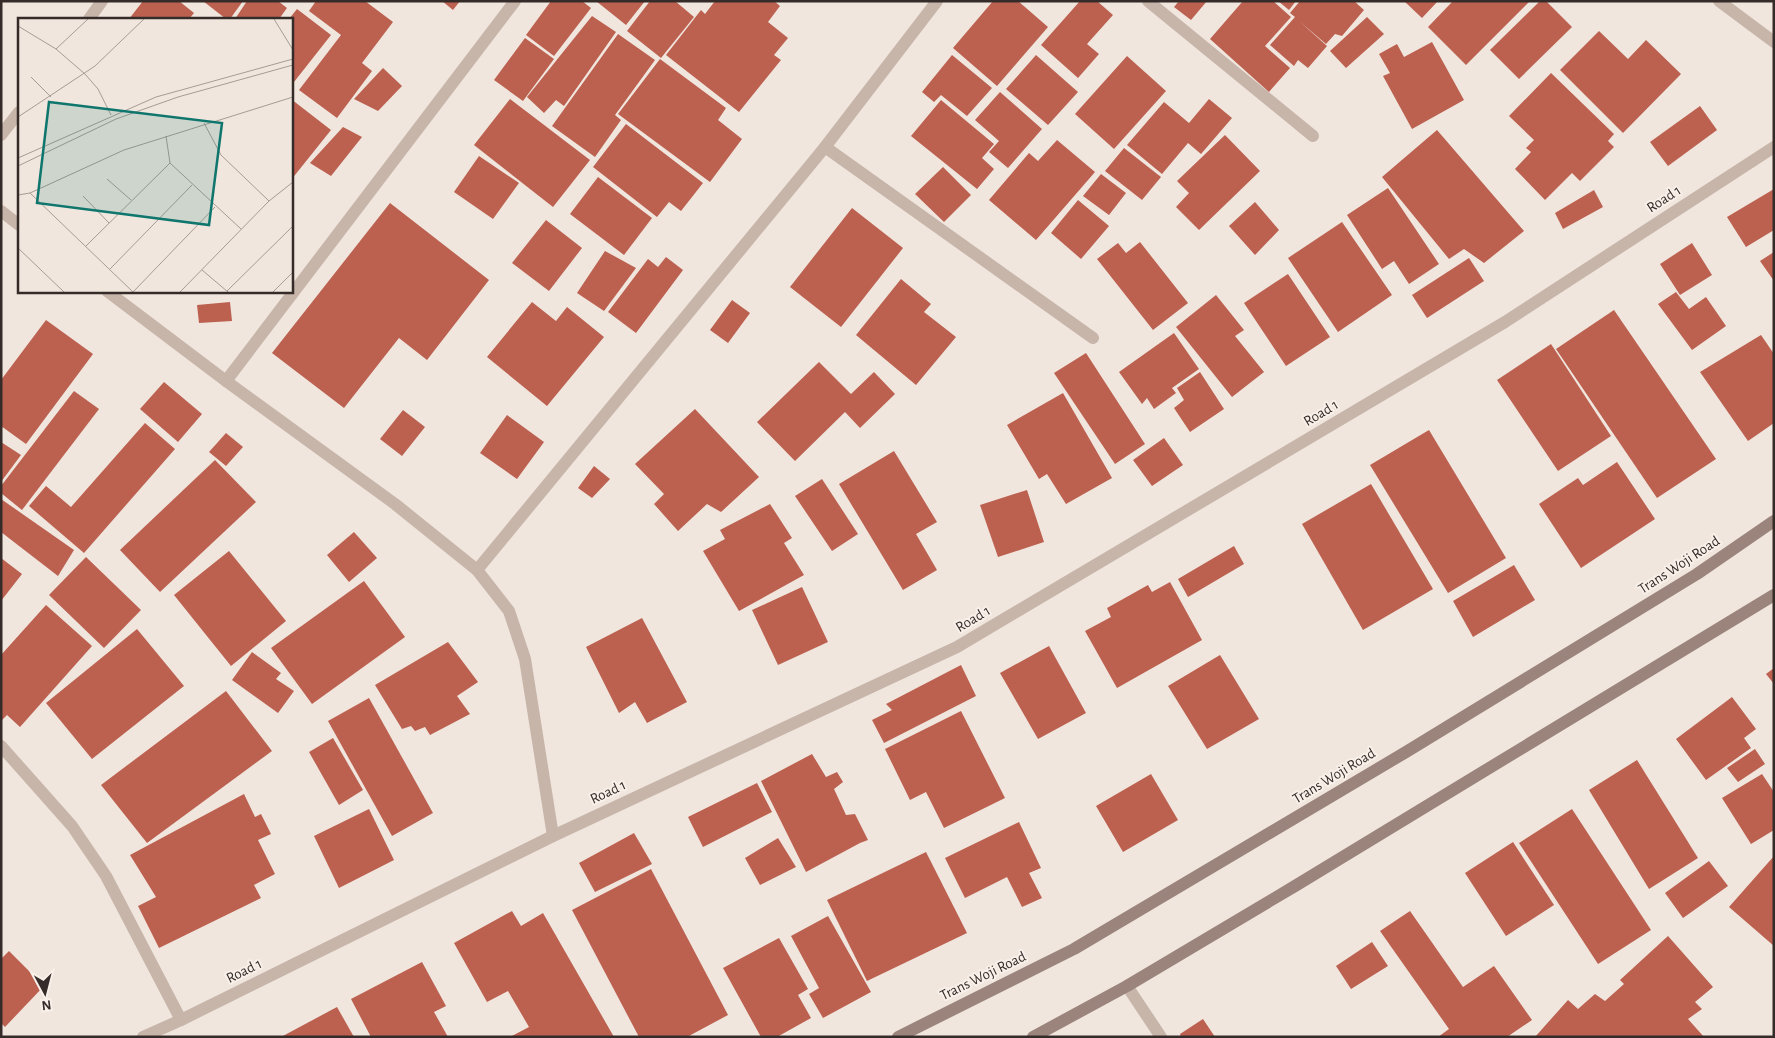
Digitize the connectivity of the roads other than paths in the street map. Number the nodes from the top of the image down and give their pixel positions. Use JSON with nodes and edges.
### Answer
{"nodes":[{"id":1,"x":102,"y":1,"type":"edge"},
{"id":2,"x":515,"y":1,"type":"edge"},
{"id":3,"x":937,"y":1,"type":"edge"},
{"id":4,"x":1148,"y":1,"type":"edge"},
{"id":5,"x":1719,"y":1,"type":"edge"},
{"id":6,"x":89,"y":18,"type":"edge"},
{"id":7,"x":1774,"y":42,"type":"edge"},
{"id":8,"x":18,"y":113,"type":"edge"},
{"id":9,"x":1,"y":135,"type":"edge"},
{"id":10,"x":1313,"y":136,"type":"dead end"},
{"id":11,"x":1774,"y":147,"type":"edge"},
{"id":12,"x":825,"y":148,"type":"junction"},
{"id":13,"x":1,"y":211,"type":"edge"},
{"id":14,"x":18,"y":224,"type":"edge"},
{"id":15,"x":108,"y":292,"type":"edge"},
{"id":16,"x":1093,"y":338,"type":"dead end"},
{"id":17,"x":226,"y":381,"type":"junction"},
{"id":18,"x":1774,"y":521,"type":"edge"},
{"id":19,"x":478,"y":570,"type":"junction"},
{"id":20,"x":1774,"y":595,"type":"edge"},
{"id":21,"x":1,"y":746,"type":"edge"},
{"id":22,"x":553,"y":836,"type":"junction"},
{"id":23,"x":1127,"y":986,"type":"junction"},
{"id":24,"x":181,"y":1020,"type":"junction"},
{"id":25,"x":143,"y":1037,"type":"edge"},
{"id":26,"x":898,"y":1037,"type":"edge"},
{"id":27,"x":1033,"y":1037,"type":"edge"},
{"id":28,"x":1161,"y":1037,"type":"edge"}],
"edges":[{"from":1,"to":6,"type":"street"},
{"from":2,"to":17,"type":"street"},
{"from":3,"to":12,"type":"street"},
{"from":4,"to":10,"type":"street"},
{"from":5,"to":7,"type":"street"},
{"from":8,"to":9,"type":"street"},
{"from":11,"to":22,"type":"street","name":"Road 1"},
{"from":12,"to":16,"type":"street"},
{"from":12,"to":19,"type":"street"},
{"from":13,"to":14,"type":"street"},
{"from":15,"to":17,"type":"street"},
{"from":17,"to":19,"type":"street"},
{"from":18,"to":26,"type":"main road","name":"Trans Woji Road"},
{"from":19,"to":22,"type":"street"},
{"from":20,"to":23,"type":"main road"},
{"from":21,"to":24,"type":"street"},
{"from":22,"to":24,"type":"street","name":"Road 1"},
{"from":23,"to":27,"type":"main road"},
{"from":23,"to":28,"type":"street"},
{"from":24,"to":25,"type":"street","name":"Road 1"}]}
